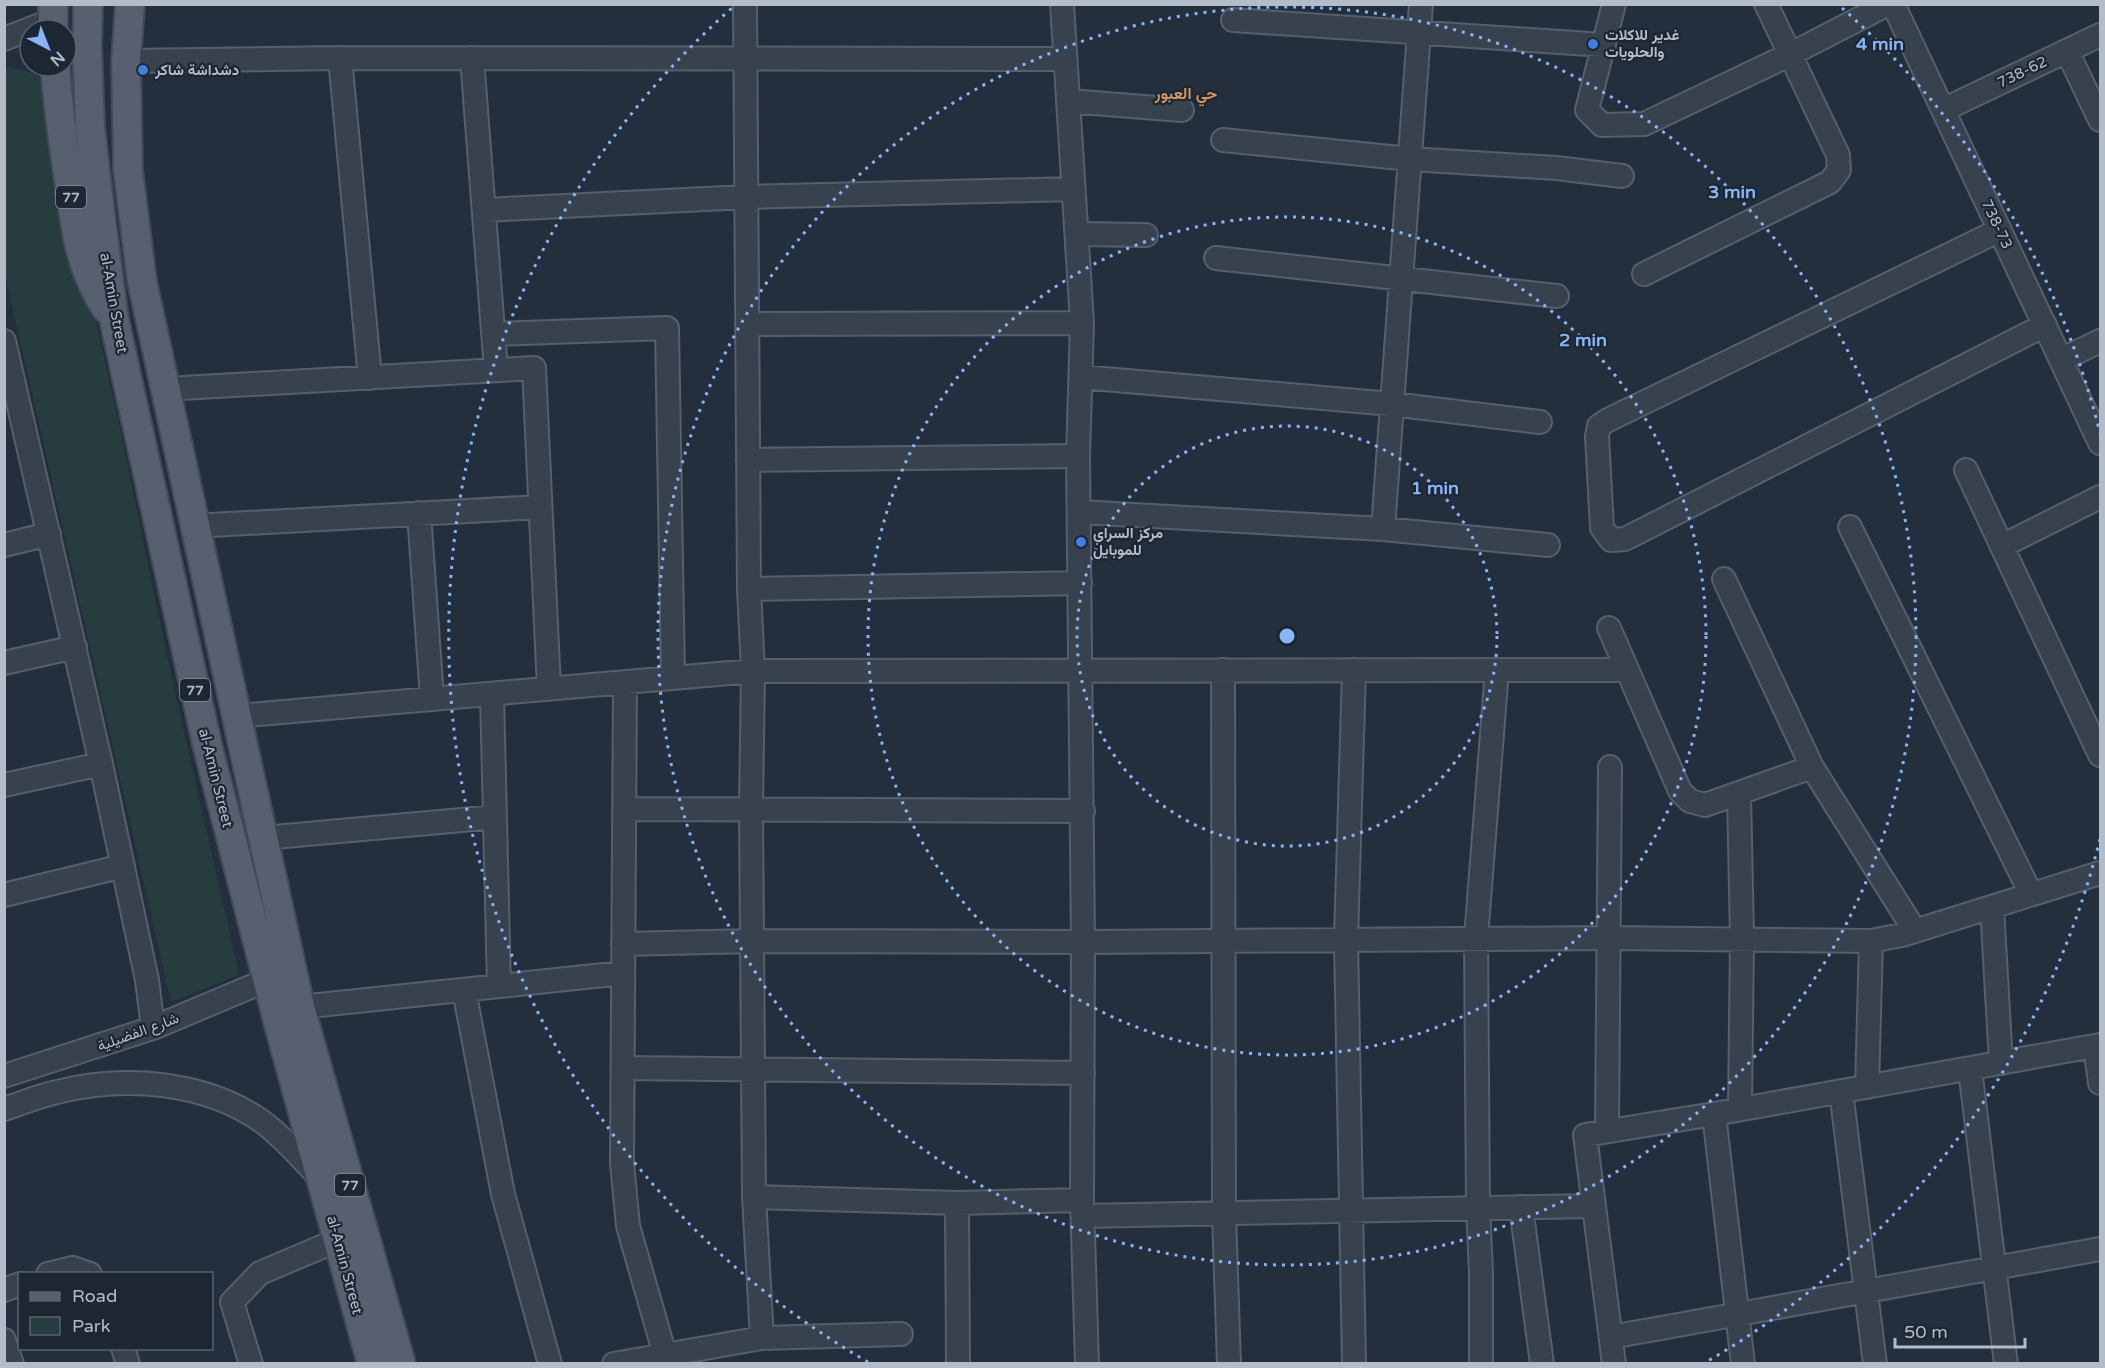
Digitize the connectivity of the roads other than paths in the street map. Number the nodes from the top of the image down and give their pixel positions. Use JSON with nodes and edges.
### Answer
{"nodes":[{"id":1,"x":88,"y":4,"type":"edge"},
{"id":2,"x":130,"y":4,"type":"edge"},
{"id":3,"x":745,"y":4,"type":"edge"},
{"id":4,"x":1062,"y":4,"type":"edge"},
{"id":5,"x":1421,"y":4,"type":"edge"},
{"id":6,"x":1614,"y":4,"type":"edge"},
{"id":7,"x":1766,"y":4,"type":"edge"},
{"id":8,"x":1888,"y":4,"type":"edge"},
{"id":9,"x":1893,"y":4,"type":"edge"},
{"id":10,"x":1233,"y":20,"type":"dead end"},
{"id":11,"x":18,"y":33,"type":"edge"},
{"id":12,"x":1419,"y":33,"type":"junction"},
{"id":13,"x":2100,"y":35,"type":"edge"},
{"id":14,"x":4,"y":39,"type":"edge"},
{"id":15,"x":1604,"y":45,"type":"junction"},
{"id":16,"x":2067,"y":51,"type":"junction"},
{"id":17,"x":1791,"y":54,"type":"junction"},
{"id":18,"x":340,"y":58,"type":"junction"},
{"id":19,"x":472,"y":58,"type":"junction"},
{"id":20,"x":745,"y":59,"type":"junction"},
{"id":21,"x":1065,"y":59,"type":"junction"},
{"id":22,"x":126,"y":61,"type":"junction"},
{"id":23,"x":56,"y":78,"type":"edge"},
{"id":24,"x":1068,"y":101,"type":"junction"},
{"id":25,"x":1182,"y":110,"type":"dead end"},
{"id":26,"x":1943,"y":110,"type":"junction"},
{"id":27,"x":2100,"y":120,"type":"edge"},
{"id":28,"x":1223,"y":140,"type":"dead end"},
{"id":29,"x":1410,"y":159,"type":"junction"},
{"id":30,"x":1622,"y":176,"type":"dead end"},
{"id":31,"x":1073,"y":189,"type":"junction"},
{"id":32,"x":746,"y":197,"type":"junction"},
{"id":33,"x":484,"y":210,"type":"junction"},
{"id":34,"x":2000,"y":230,"type":"junction"},
{"id":35,"x":1077,"y":234,"type":"junction"},
{"id":36,"x":1146,"y":235,"type":"dead end"},
{"id":37,"x":1216,"y":258,"type":"dead end"},
{"id":38,"x":1644,"y":274,"type":"dead end"},
{"id":39,"x":1401,"y":278,"type":"junction"},
{"id":40,"x":1557,"y":296,"type":"dead end"},
{"id":41,"x":114,"y":319,"type":"junction"},
{"id":42,"x":1082,"y":323,"type":"junction"},
{"id":43,"x":747,"y":324,"type":"junction"},
{"id":44,"x":2045,"y":325,"type":"junction"},
{"id":45,"x":494,"y":334,"type":"junction"},
{"id":46,"x":4,"y":341,"type":"edge"},
{"id":47,"x":2100,"y":341,"type":"edge"},
{"id":48,"x":2061,"y":360,"type":"junction"},
{"id":49,"x":496,"y":370,"type":"junction"},
{"id":50,"x":1081,"y":376,"type":"junction"},
{"id":51,"x":370,"y":378,"type":"junction"},
{"id":52,"x":165,"y":389,"type":"junction"},
{"id":53,"x":1392,"y":404,"type":"junction"},
{"id":54,"x":14,"y":422,"type":"edge"},
{"id":55,"x":1540,"y":422,"type":"dead end"},
{"id":56,"x":2100,"y":443,"type":"edge"},
{"id":57,"x":1078,"y":456,"type":"junction"},
{"id":58,"x":748,"y":460,"type":"junction"},
{"id":59,"x":1966,"y":470,"type":"dead end"},
{"id":60,"x":2100,"y":497,"type":"edge"},
{"id":61,"x":540,"y":507,"type":"junction"},
{"id":62,"x":1080,"y":512,"type":"junction"},
{"id":63,"x":419,"y":513,"type":"junction"},
{"id":64,"x":193,"y":526,"type":"junction"},
{"id":65,"x":1850,"y":526,"type":"dead end"},
{"id":66,"x":1383,"y":529,"type":"junction"},
{"id":67,"x":49,"y":534,"type":"junction"},
{"id":68,"x":4,"y":544,"type":"edge"},
{"id":69,"x":1548,"y":545,"type":"dead end"},
{"id":70,"x":2002,"y":546,"type":"junction"},
{"id":71,"x":1724,"y":579,"type":"dead end"},
{"id":72,"x":1080,"y":583,"type":"junction"},
{"id":73,"x":749,"y":589,"type":"junction"},
{"id":74,"x":1609,"y":628,"type":"dead end"},
{"id":75,"x":75,"y":647,"type":"junction"},
{"id":76,"x":4,"y":663,"type":"edge"},
{"id":77,"x":1081,"y":670,"type":"junction"},
{"id":78,"x":1223,"y":670,"type":"junction"},
{"id":79,"x":1354,"y":670,"type":"junction"},
{"id":80,"x":1497,"y":670,"type":"junction"},
{"id":81,"x":1627,"y":670,"type":"junction"},
{"id":82,"x":753,"y":671,"type":"junction"},
{"id":83,"x":673,"y":678,"type":"junction"},
{"id":84,"x":625,"y":682,"type":"junction"},
{"id":85,"x":549,"y":689,"type":"junction"},
{"id":86,"x":492,"y":694,"type":"junction"},
{"id":87,"x":432,"y":699,"type":"junction"},
{"id":88,"x":236,"y":716,"type":"junction"},
{"id":89,"x":2100,"y":755,"type":"edge"},
{"id":90,"x":101,"y":764,"type":"junction"},
{"id":91,"x":1812,"y":766,"type":"junction"},
{"id":92,"x":1610,"y":767,"type":"dead end"},
{"id":93,"x":4,"y":785,"type":"edge"},
{"id":94,"x":1739,"y":793,"type":"junction"},
{"id":95,"x":624,"y":808,"type":"junction"},
{"id":96,"x":751,"y":809,"type":"junction"},
{"id":97,"x":1083,"y":811,"type":"junction"},
{"id":98,"x":495,"y":817,"type":"junction"},
{"id":99,"x":263,"y":838,"type":"junction"},
{"id":100,"x":123,"y":866,"type":"junction"},
{"id":101,"x":2100,"y":873,"type":"edge"},
{"id":102,"x":2031,"y":894,"type":"junction"},
{"id":103,"x":4,"y":895,"type":"edge"},
{"id":104,"x":1992,"y":906,"type":"junction"},
{"id":105,"x":1915,"y":931,"type":"junction"},
{"id":106,"x":1476,"y":938,"type":"junction"},
{"id":107,"x":1608,"y":938,"type":"junction"},
{"id":108,"x":1346,"y":939,"type":"junction"},
{"id":109,"x":1742,"y":939,"type":"junction"},
{"id":110,"x":752,"y":941,"type":"junction"},
{"id":111,"x":1223,"y":941,"type":"junction"},
{"id":112,"x":1871,"y":941,"type":"junction"},
{"id":113,"x":1083,"y":942,"type":"junction"},
{"id":114,"x":623,"y":944,"type":"junction"},
{"id":115,"x":623,"y":973,"type":"junction"},
{"id":116,"x":267,"y":980,"type":"junction"},
{"id":117,"x":499,"y":986,"type":"junction"},
{"id":118,"x":464,"y":990,"type":"junction"},
{"id":119,"x":288,"y":1010,"type":"junction"},
{"id":120,"x":153,"y":1028,"type":"junction"},
{"id":121,"x":2098,"y":1045,"type":"edge"},
{"id":122,"x":2001,"y":1063,"type":"junction"},
{"id":123,"x":622,"y":1068,"type":"junction"},
{"id":124,"x":1970,"y":1068,"type":"junction"},
{"id":125,"x":753,"y":1069,"type":"junction"},
{"id":126,"x":1083,"y":1073,"type":"junction"},
{"id":127,"x":4,"y":1076,"type":"edge"},
{"id":128,"x":2100,"y":1083,"type":"edge"},
{"id":129,"x":1867,"y":1087,"type":"junction"},
{"id":130,"x":1841,"y":1091,"type":"junction"},
{"id":131,"x":4,"y":1109,"type":"edge"},
{"id":132,"x":1740,"y":1109,"type":"junction"},
{"id":133,"x":1714,"y":1114,"type":"junction"},
{"id":134,"x":1607,"y":1130,"type":"junction"},
{"id":135,"x":321,"y":1178,"type":"junction"},
{"id":136,"x":754,"y":1197,"type":"junction"},
{"id":137,"x":957,"y":1203,"type":"junction"},
{"id":138,"x":1594,"y":1206,"type":"junction"},
{"id":139,"x":1521,"y":1207,"type":"junction"},
{"id":140,"x":1083,"y":1208,"type":"junction"},
{"id":141,"x":1478,"y":1208,"type":"junction"},
{"id":142,"x":1351,"y":1211,"type":"junction"},
{"id":143,"x":1224,"y":1214,"type":"junction"},
{"id":144,"x":338,"y":1240,"type":"junction"},
{"id":145,"x":2100,"y":1249,"type":"edge"},
{"id":146,"x":1994,"y":1268,"type":"junction"},
{"id":147,"x":56,"y":1272,"type":"edge"},
{"id":148,"x":84,"y":1272,"type":"edge"},
{"id":149,"x":1866,"y":1291,"type":"junction"},
{"id":150,"x":1737,"y":1314,"type":"junction"},
{"id":151,"x":901,"y":1334,"type":"dead end"},
{"id":152,"x":1611,"y":1337,"type":"junction"},
{"id":153,"x":762,"y":1338,"type":"junction"},
{"id":154,"x":4,"y":1340,"type":"edge"},
{"id":155,"x":734,"y":1353,"type":"edge"},
{"id":156,"x":665,"y":1355,"type":"junction"},
{"id":157,"x":12,"y":1364,"type":"edge"},
{"id":158,"x":251,"y":1364,"type":"edge"},
{"id":159,"x":372,"y":1364,"type":"edge"},
{"id":160,"x":401,"y":1364,"type":"edge"},
{"id":161,"x":550,"y":1364,"type":"edge"},
{"id":162,"x":614,"y":1364,"type":"edge"},
{"id":163,"x":958,"y":1364,"type":"edge"},
{"id":164,"x":1087,"y":1364,"type":"edge"},
{"id":165,"x":1229,"y":1364,"type":"edge"},
{"id":166,"x":1354,"y":1364,"type":"edge"},
{"id":167,"x":1481,"y":1364,"type":"edge"},
{"id":168,"x":1542,"y":1364,"type":"edge"},
{"id":169,"x":1614,"y":1364,"type":"edge"},
{"id":170,"x":1743,"y":1364,"type":"edge"},
{"id":171,"x":1875,"y":1364,"type":"edge"},
{"id":172,"x":2006,"y":1364,"type":"edge"}],
"edges":[{"from":1,"to":41,"type":"main road","name":"al-Amin Street","number":"77"},
{"from":2,"to":22,"type":"main road","name":"al-Amin Street","number":"77"},
{"from":3,"to":20,"type":"street"},
{"from":4,"to":21,"type":"street"},
{"from":5,"to":12,"type":"street"},
{"from":6,"to":15,"type":"street"},
{"from":7,"to":17,"type":"street"},
{"from":8,"to":17,"type":"street"},
{"from":9,"to":26,"type":"street","name":"738-73"},
{"from":10,"to":12,"type":"street"},
{"from":11,"to":14,"type":"street"},
{"from":12,"to":15,"type":"street"},
{"from":12,"to":29,"type":"street"},
{"from":13,"to":16,"type":"street","name":"738-62"},
{"from":15,"to":17,"type":"street"},
{"from":16,"to":26,"type":"street","name":"738-62"},
{"from":16,"to":27,"type":"street"},
{"from":17,"to":38,"type":"street"},
{"from":18,"to":19,"type":"street"},
{"from":18,"to":22,"type":"street"},
{"from":18,"to":51,"type":"street"},
{"from":19,"to":20,"type":"street"},
{"from":19,"to":33,"type":"street"},
{"from":20,"to":21,"type":"street"},
{"from":20,"to":32,"type":"street"},
{"from":21,"to":24,"type":"street"},
{"from":22,"to":52,"type":"main road","name":"al-Amin Street","number":"77"},
{"from":23,"to":41,"type":"main road","number":"77"},
{"from":24,"to":25,"type":"street"},
{"from":24,"to":31,"type":"street"},
{"from":26,"to":34,"type":"street","name":"738-73"},
{"from":28,"to":29,"type":"street"},
{"from":29,"to":30,"type":"street"},
{"from":29,"to":39,"type":"street"},
{"from":31,"to":32,"type":"street"},
{"from":31,"to":35,"type":"street"},
{"from":32,"to":33,"type":"street"},
{"from":32,"to":43,"type":"street"},
{"from":33,"to":45,"type":"street"},
{"from":34,"to":44,"type":"street","name":"738-73"},
{"from":34,"to":44,"type":"street"},
{"from":35,"to":36,"type":"street"},
{"from":35,"to":42,"type":"street"},
{"from":37,"to":39,"type":"street"},
{"from":39,"to":40,"type":"street"},
{"from":39,"to":53,"type":"street"},
{"from":41,"to":116,"type":"main road","name":"al-Amin Street","number":"77"},
{"from":42,"to":43,"type":"street"},
{"from":42,"to":50,"type":"street"},
{"from":43,"to":58,"type":"street"},
{"from":44,"to":48,"type":"street","name":"738-73"},
{"from":45,"to":49,"type":"street"},
{"from":45,"to":83,"type":"street"},
{"from":46,"to":54,"type":"street"},
{"from":47,"to":48,"type":"street"},
{"from":48,"to":56,"type":"street","name":"738-73"},
{"from":49,"to":51,"type":"street"},
{"from":49,"to":61,"type":"street"},
{"from":50,"to":53,"type":"street"},
{"from":50,"to":57,"type":"street"},
{"from":51,"to":52,"type":"street"},
{"from":52,"to":64,"type":"main road","name":"al-Amin Street","number":"77"},
{"from":53,"to":55,"type":"street"},
{"from":53,"to":66,"type":"street"},
{"from":54,"to":67,"type":"street"},
{"from":57,"to":58,"type":"street"},
{"from":57,"to":62,"type":"street"},
{"from":58,"to":73,"type":"street"},
{"from":59,"to":70,"type":"street"},
{"from":60,"to":70,"type":"street"},
{"from":61,"to":63,"type":"street"},
{"from":61,"to":85,"type":"street"},
{"from":62,"to":66,"type":"street"},
{"from":62,"to":72,"type":"street"},
{"from":63,"to":64,"type":"street"},
{"from":63,"to":87,"type":"street"},
{"from":64,"to":88,"type":"main road","name":"al-Amin Street","number":"77"},
{"from":65,"to":102,"type":"street"},
{"from":66,"to":69,"type":"street"},
{"from":67,"to":68,"type":"street"},
{"from":67,"to":75,"type":"street"},
{"from":70,"to":89,"type":"street"},
{"from":71,"to":91,"type":"street"},
{"from":72,"to":73,"type":"street"},
{"from":72,"to":77,"type":"street"},
{"from":73,"to":82,"type":"street"},
{"from":74,"to":81,"type":"street"},
{"from":75,"to":76,"type":"street"},
{"from":75,"to":90,"type":"street"},
{"from":77,"to":78,"type":"street"},
{"from":77,"to":82,"type":"street"},
{"from":77,"to":97,"type":"street"},
{"from":78,"to":79,"type":"street"},
{"from":78,"to":111,"type":"street"},
{"from":79,"to":80,"type":"street"},
{"from":79,"to":108,"type":"street"},
{"from":80,"to":81,"type":"street"},
{"from":80,"to":106,"type":"street"},
{"from":81,"to":94,"type":"street"},
{"from":82,"to":83,"type":"street"},
{"from":82,"to":96,"type":"street"},
{"from":83,"to":84,"type":"street"},
{"from":84,"to":85,"type":"street"},
{"from":84,"to":95,"type":"street"},
{"from":85,"to":86,"type":"street"},
{"from":86,"to":87,"type":"street"},
{"from":86,"to":98,"type":"street"},
{"from":87,"to":88,"type":"street"},
{"from":88,"to":99,"type":"main road","name":"al-Amin Street","number":"77"},
{"from":90,"to":93,"type":"street"},
{"from":90,"to":100,"type":"street"},
{"from":91,"to":94,"type":"street"},
{"from":91,"to":105,"type":"street"},
{"from":92,"to":107,"type":"street"},
{"from":94,"to":109,"type":"street"},
{"from":95,"to":96,"type":"street"},
{"from":95,"to":114,"type":"street"},
{"from":96,"to":97,"type":"street"},
{"from":96,"to":110,"type":"street"},
{"from":97,"to":113,"type":"street"},
{"from":98,"to":99,"type":"street"},
{"from":98,"to":117,"type":"street"},
{"from":99,"to":119,"type":"main road","name":"al-Amin Street","number":"77"},
{"from":100,"to":103,"type":"street"},
{"from":100,"to":120,"type":"street"},
{"from":101,"to":102,"type":"street"},
{"from":102,"to":104,"type":"street"},
{"from":104,"to":105,"type":"street"},
{"from":104,"to":122,"type":"street"},
{"from":105,"to":112,"type":"street"},
{"from":106,"to":107,"type":"street"},
{"from":106,"to":108,"type":"street"},
{"from":106,"to":141,"type":"street"},
{"from":107,"to":109,"type":"street"},
{"from":107,"to":134,"type":"street"},
{"from":108,"to":111,"type":"street"},
{"from":108,"to":142,"type":"street"},
{"from":109,"to":112,"type":"street"},
{"from":109,"to":132,"type":"street"},
{"from":110,"to":113,"type":"street"},
{"from":110,"to":114,"type":"street"},
{"from":110,"to":125,"type":"street"},
{"from":111,"to":113,"type":"street"},
{"from":111,"to":143,"type":"street"},
{"from":112,"to":129,"type":"street"},
{"from":113,"to":126,"type":"street"},
{"from":114,"to":115,"type":"street"},
{"from":115,"to":117,"type":"street"},
{"from":115,"to":123,"type":"street"},
{"from":116,"to":119,"type":"main road","name":"al-Amin Street","number":"77"},
{"from":116,"to":120,"type":"street","name":"شارع الفضيلية"},
{"from":117,"to":118,"type":"street"},
{"from":118,"to":119,"type":"street"},
{"from":118,"to":161,"type":"street"},
{"from":119,"to":135,"type":"main road","name":"al-Amin Street","number":"77"},
{"from":119,"to":160,"type":"main road","name":"al-Amin Street","number":"77"},
{"from":120,"to":127,"type":"street","name":"شارع الفضيلية"},
{"from":121,"to":122,"type":"street"},
{"from":121,"to":128,"type":"street"},
{"from":122,"to":124,"type":"street"},
{"from":123,"to":125,"type":"street"},
{"from":123,"to":156,"type":"street"},
{"from":124,"to":129,"type":"street"},
{"from":124,"to":146,"type":"street"},
{"from":125,"to":126,"type":"street"},
{"from":125,"to":136,"type":"street"},
{"from":126,"to":140,"type":"street"},
{"from":129,"to":130,"type":"street"},
{"from":130,"to":132,"type":"street"},
{"from":130,"to":149,"type":"street"},
{"from":131,"to":135,"type":"street"},
{"from":132,"to":133,"type":"street"},
{"from":133,"to":134,"type":"street"},
{"from":133,"to":150,"type":"street"},
{"from":134,"to":138,"type":"street"},
{"from":135,"to":144,"type":"main road","name":"al-Amin Street","number":"77"},
{"from":136,"to":137,"type":"street"},
{"from":136,"to":153,"type":"street"},
{"from":137,"to":140,"type":"street"},
{"from":137,"to":163,"type":"street"},
{"from":138,"to":139,"type":"street"},
{"from":138,"to":152,"type":"street"},
{"from":139,"to":141,"type":"street"},
{"from":139,"to":168,"type":"street"},
{"from":140,"to":143,"type":"street"},
{"from":140,"to":164,"type":"street"},
{"from":141,"to":142,"type":"street"},
{"from":141,"to":167,"type":"street"},
{"from":142,"to":143,"type":"street"},
{"from":142,"to":166,"type":"street"},
{"from":143,"to":165,"type":"street"},
{"from":144,"to":158,"type":"street"},
{"from":144,"to":159,"type":"main road","name":"al-Amin Street","number":"77"},
{"from":145,"to":146,"type":"street"},
{"from":146,"to":149,"type":"street"},
{"from":146,"to":172,"type":"street"},
{"from":147,"to":148,"type":"street"},
{"from":149,"to":150,"type":"street"},
{"from":149,"to":171,"type":"street"},
{"from":150,"to":152,"type":"street"},
{"from":150,"to":170,"type":"street"},
{"from":151,"to":153,"type":"street"},
{"from":152,"to":169,"type":"street"},
{"from":153,"to":155,"type":"street"},
{"from":154,"to":157,"type":"street"},
{"from":155,"to":156,"type":"street"},
{"from":156,"to":162,"type":"street"}]}
